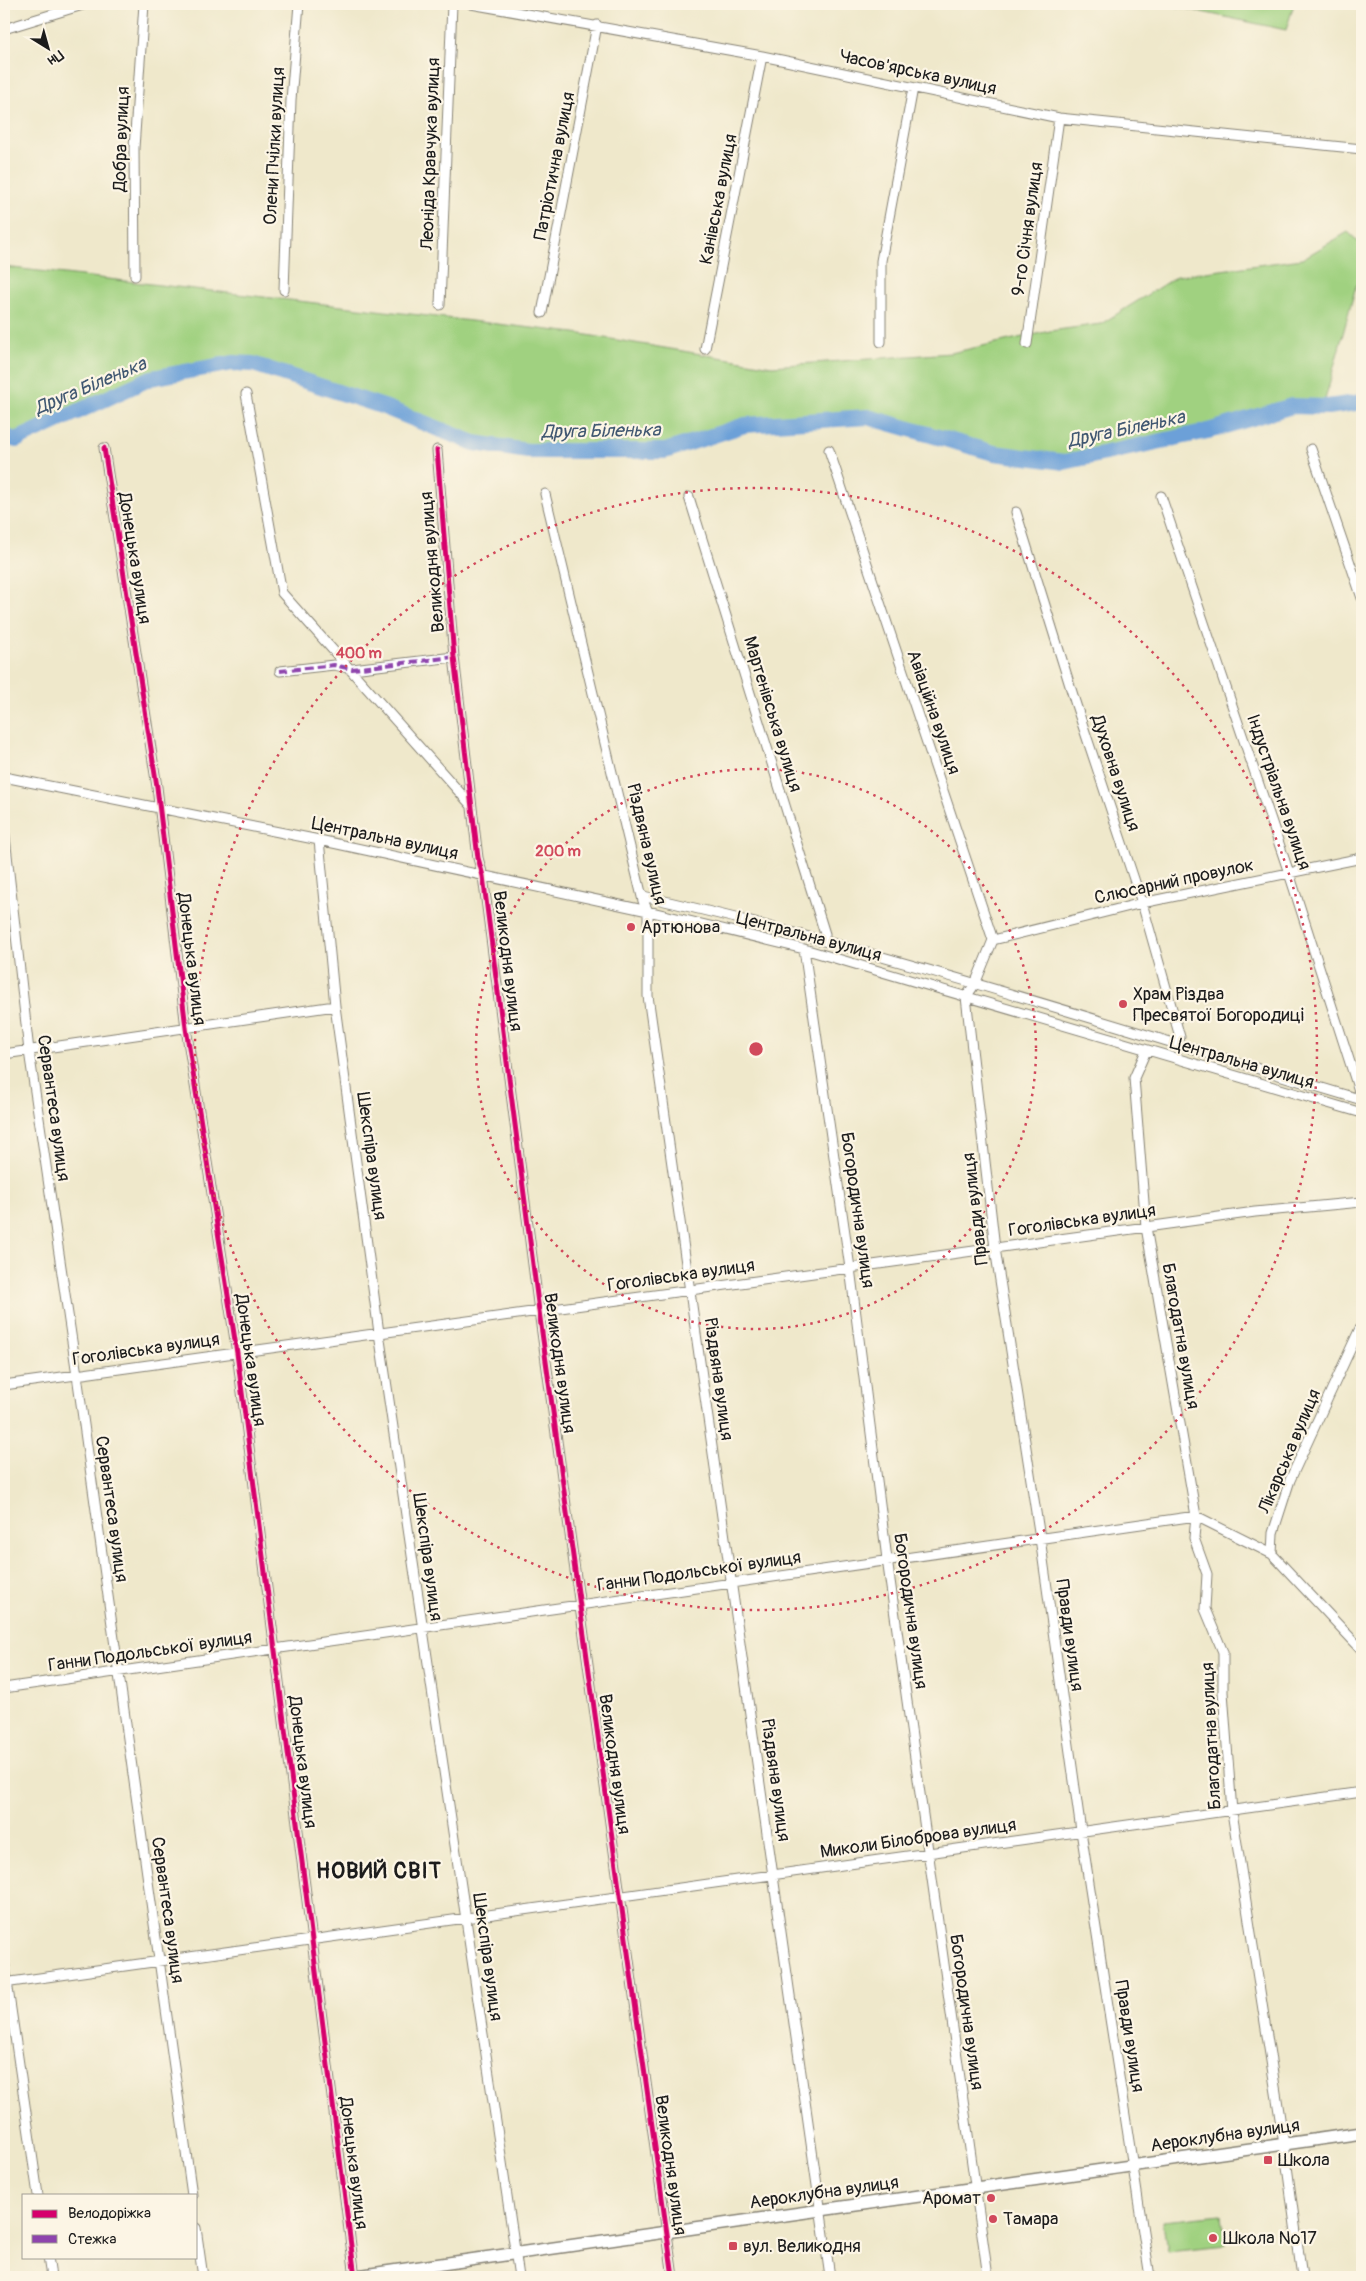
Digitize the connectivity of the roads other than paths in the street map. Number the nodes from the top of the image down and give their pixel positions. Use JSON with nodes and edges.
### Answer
{"nodes":[{"id":1,"x":86,"y":4,"type":"edge"},
{"id":2,"x":144,"y":4,"type":"edge"},
{"id":3,"x":299,"y":4,"type":"edge"},
{"id":4,"x":452,"y":4,"type":"edge"},
{"id":5,"x":471,"y":4,"type":"edge"},
{"id":6,"x":597,"y":25,"type":"junction"},
{"id":7,"x":4,"y":29,"type":"edge"},
{"id":8,"x":762,"y":56,"type":"junction"},
{"id":9,"x":912,"y":88,"type":"junction"},
{"id":10,"x":1060,"y":118,"type":"junction"},
{"id":11,"x":1362,"y":149,"type":"edge"},
{"id":12,"x":135,"y":276,"type":"dead end"},
{"id":13,"x":284,"y":290,"type":"dead end"},
{"id":14,"x":440,"y":305,"type":"dead end"},
{"id":15,"x":542,"y":313,"type":"dead end"},
{"id":16,"x":881,"y":342,"type":"dead end"},
{"id":17,"x":1027,"y":344,"type":"dead end"},
{"id":18,"x":705,"y":349,"type":"dead end"},
{"id":19,"x":246,"y":394,"type":"dead end"},
{"id":20,"x":104,"y":448,"type":"dead end"},
{"id":21,"x":1311,"y":449,"type":"dead end"},
{"id":22,"x":437,"y":450,"type":"dead end"},
{"id":23,"x":829,"y":450,"type":"dead end"},
{"id":24,"x":545,"y":494,"type":"dead end"},
{"id":25,"x":1161,"y":496,"type":"dead end"},
{"id":26,"x":689,"y":497,"type":"dead end"},
{"id":27,"x":1016,"y":512,"type":"dead end"},
{"id":28,"x":1362,"y":598,"type":"edge"},
{"id":29,"x":454,"y":657,"type":"junction"},
{"id":30,"x":352,"y":669,"type":"junction"},
{"id":31,"x":280,"y":671,"type":"dead end"},
{"id":32,"x":4,"y":778,"type":"edge"},
{"id":33,"x":471,"y":805,"type":"junction"},
{"id":34,"x":159,"y":806,"type":"junction"},
{"id":35,"x":4,"y":828,"type":"edge"},
{"id":36,"x":319,"y":840,"type":"junction"},
{"id":37,"x":1362,"y":858,"type":"edge"},
{"id":38,"x":1289,"y":873,"type":"junction"},
{"id":39,"x":483,"y":876,"type":"junction"},
{"id":40,"x":643,"y":896,"type":"junction"},
{"id":41,"x":1142,"y":903,"type":"junction"},
{"id":42,"x":648,"y":911,"type":"junction"},
{"id":43,"x":822,"y":940,"type":"junction"},
{"id":44,"x":993,"y":940,"type":"junction"},
{"id":45,"x":804,"y":949,"type":"junction"},
{"id":46,"x":975,"y":984,"type":"junction"},
{"id":47,"x":966,"y":997,"type":"junction"},
{"id":48,"x":335,"y":1006,"type":"junction"},
{"id":49,"x":186,"y":1028,"type":"junction"},
{"id":50,"x":1176,"y":1044,"type":"junction"},
{"id":51,"x":29,"y":1050,"type":"junction"},
{"id":52,"x":1146,"y":1051,"type":"junction"},
{"id":53,"x":4,"y":1054,"type":"edge"},
{"id":54,"x":1362,"y":1100,"type":"edge"},
{"id":55,"x":1362,"y":1113,"type":"edge"},
{"id":56,"x":1362,"y":1202,"type":"edge"},
{"id":57,"x":1146,"y":1227,"type":"junction"},
{"id":58,"x":995,"y":1248,"type":"junction"},
{"id":59,"x":850,"y":1268,"type":"junction"},
{"id":60,"x":690,"y":1290,"type":"junction"},
{"id":61,"x":539,"y":1311,"type":"junction"},
{"id":62,"x":1362,"y":1324,"type":"edge"},
{"id":63,"x":379,"y":1334,"type":"junction"},
{"id":64,"x":237,"y":1353,"type":"junction"},
{"id":65,"x":77,"y":1375,"type":"junction"},
{"id":66,"x":4,"y":1385,"type":"edge"},
{"id":67,"x":1196,"y":1516,"type":"junction"},
{"id":68,"x":1040,"y":1538,"type":"junction"},
{"id":69,"x":1272,"y":1554,"type":"junction"},
{"id":70,"x":887,"y":1560,"type":"junction"},
{"id":71,"x":732,"y":1583,"type":"junction"},
{"id":72,"x":580,"y":1605,"type":"junction"},
{"id":73,"x":422,"y":1628,"type":"junction"},
{"id":74,"x":275,"y":1649,"type":"junction"},
{"id":75,"x":1362,"y":1650,"type":"edge"},
{"id":76,"x":118,"y":1672,"type":"junction"},
{"id":77,"x":4,"y":1688,"type":"edge"},
{"id":78,"x":1362,"y":1792,"type":"edge"},
{"id":79,"x":1232,"y":1810,"type":"junction"},
{"id":80,"x":1081,"y":1831,"type":"junction"},
{"id":81,"x":928,"y":1853,"type":"junction"},
{"id":82,"x":773,"y":1875,"type":"junction"},
{"id":83,"x":620,"y":1896,"type":"junction"},
{"id":84,"x":466,"y":1918,"type":"junction"},
{"id":85,"x":312,"y":1940,"type":"junction"},
{"id":86,"x":4,"y":1961,"type":"edge"},
{"id":87,"x":159,"y":1961,"type":"junction"},
{"id":88,"x":5,"y":1983,"type":"edge"},
{"id":89,"x":1362,"y":2133,"type":"edge"},
{"id":90,"x":1284,"y":2144,"type":"junction"},
{"id":91,"x":1134,"y":2165,"type":"junction"},
{"id":92,"x":976,"y":2188,"type":"junction"},
{"id":93,"x":38,"y":2194,"type":"edge"},
{"id":94,"x":192,"y":2194,"type":"edge"},
{"id":95,"x":820,"y":2210,"type":"junction"},
{"id":96,"x":666,"y":2232,"type":"junction"},
{"id":97,"x":198,"y":2242,"type":"edge"},
{"id":98,"x":515,"y":2254,"type":"junction"},
{"id":99,"x":48,"y":2258,"type":"edge"},
{"id":100,"x":50,"y":2277,"type":"edge"},
{"id":101,"x":203,"y":2277,"type":"edge"},
{"id":102,"x":353,"y":2277,"type":"edge"},
{"id":103,"x":519,"y":2277,"type":"edge"},
{"id":104,"x":673,"y":2277,"type":"edge"},
{"id":105,"x":830,"y":2277,"type":"edge"},
{"id":106,"x":988,"y":2277,"type":"edge"},
{"id":107,"x":1150,"y":2277,"type":"edge"},
{"id":108,"x":1302,"y":2277,"type":"edge"}],
"edges":[{"from":1,"to":7,"type":"street"},
{"from":2,"to":12,"type":"street","name":"Добра вулиця"},
{"from":3,"to":13,"type":"street","name":"Олени Пчілки вулиця"},
{"from":4,"to":14,"type":"street","name":"Леоніда Кравчука вулиця"},
{"from":5,"to":6,"type":"street","name":"Часов'ярська вулиця"},
{"from":6,"to":8,"type":"street","name":"Часов'ярська вулиця"},
{"from":6,"to":15,"type":"street","name":"Патріотична вулиця"},
{"from":8,"to":9,"type":"street","name":"Часов'ярська вулиця"},
{"from":8,"to":18,"type":"street","name":"Канівська вулиця"},
{"from":9,"to":10,"type":"street","name":"Часов'ярська вулиця"},
{"from":9,"to":16,"type":"street"},
{"from":10,"to":11,"type":"street","name":"Часов'ярська вулиця"},
{"from":10,"to":17,"type":"street","name":"9-го Січня вулиця"},
{"from":19,"to":30,"type":"street"},
{"from":20,"to":34,"type":"street","name":"Донецька вулиця"},
{"from":21,"to":28,"type":"street"},
{"from":22,"to":29,"type":"street","name":"Великодня вулиця"},
{"from":23,"to":44,"type":"street","name":"Авіаційна вулиця"},
{"from":24,"to":40,"type":"street","name":"Різдвяна вулиця"},
{"from":25,"to":38,"type":"street","name":"Індустріальна вулиця"},
{"from":26,"to":43,"type":"street","name":"Мартенівська вулиця"},
{"from":27,"to":41,"type":"street","name":"Духовна вулиця"},
{"from":29,"to":30,"type":"street"},
{"from":29,"to":33,"type":"street","name":"Великодня вулиця"},
{"from":30,"to":31,"type":"street"},
{"from":30,"to":33,"type":"street"},
{"from":32,"to":34,"type":"street","name":"Центральна вулиця"},
{"from":33,"to":39,"type":"street","name":"Великодня вулиця"},
{"from":34,"to":36,"type":"street","name":"Центральна вулиця"},
{"from":34,"to":49,"type":"street","name":"Донецька вулиця"},
{"from":35,"to":51,"type":"street","name":"Сервантеса вулиця"},
{"from":36,"to":39,"type":"street","name":"Центральна вулиця"},
{"from":36,"to":48,"type":"street","name":"Шекспіра вулиця"},
{"from":37,"to":38,"type":"street","name":"Слюсарний провулок"},
{"from":38,"to":41,"type":"street","name":"Слюсарний провулок"},
{"from":38,"to":54,"type":"street","name":"Індустріальна вулиця"},
{"from":39,"to":42,"type":"street","name":"Центральна вулиця"},
{"from":39,"to":61,"type":"street","name":"Великодня вулиця"},
{"from":40,"to":42,"type":"street","name":"Різдвяна вулиця"},
{"from":40,"to":43,"type":"street","name":"Центральна вулиця"},
{"from":41,"to":44,"type":"street","name":"Слюсарний провулок"},
{"from":41,"to":50,"type":"street","name":"Духовна вулиця"},
{"from":42,"to":45,"type":"street","name":"Центральна вулиця"},
{"from":42,"to":60,"type":"street","name":"Різдвяна вулиця"},
{"from":43,"to":46,"type":"street","name":"Центральна вулиця"},
{"from":44,"to":46,"type":"street"},
{"from":45,"to":47,"type":"street","name":"Центральна вулиця"},
{"from":45,"to":59,"type":"street","name":"Богородична вулиця"},
{"from":46,"to":47,"type":"street"},
{"from":46,"to":50,"type":"street","name":"Центральна вулиця"},
{"from":47,"to":52,"type":"street","name":"Центральна вулиця"},
{"from":47,"to":58,"type":"street","name":"Правди вулиця"},
{"from":48,"to":49,"type":"street"},
{"from":48,"to":63,"type":"street","name":"Шекспіра вулиця"},
{"from":49,"to":51,"type":"street"},
{"from":49,"to":64,"type":"street","name":"Донецька вулиця"},
{"from":50,"to":54,"type":"street","name":"Центральна вулиця"},
{"from":51,"to":53,"type":"street"},
{"from":51,"to":65,"type":"street","name":"Сервантеса вулиця"},
{"from":52,"to":55,"type":"street","name":"Центральна вулиця"},
{"from":52,"to":57,"type":"street","name":"Благодатна вулиця"},
{"from":56,"to":57,"type":"street","name":"Гоголівська вулиця"},
{"from":57,"to":58,"type":"street","name":"Гоголівська вулиця"},
{"from":57,"to":67,"type":"street","name":"Благодатна вулиця"},
{"from":58,"to":59,"type":"street","name":"Гоголівська вулиця"},
{"from":58,"to":68,"type":"street","name":"Правди вулиця"},
{"from":59,"to":60,"type":"street","name":"Гоголівська вулиця"},
{"from":59,"to":70,"type":"street","name":"Богородична вулиця"},
{"from":60,"to":61,"type":"street","name":"Гоголівська вулиця"},
{"from":60,"to":71,"type":"street","name":"Різдвяна вулиця"},
{"from":61,"to":63,"type":"street","name":"Гоголівська вулиця"},
{"from":61,"to":72,"type":"street","name":"Великодня вулиця"},
{"from":62,"to":69,"type":"street","name":"Лікарська вулиця"},
{"from":63,"to":64,"type":"street","name":"Гоголівська вулиця"},
{"from":63,"to":73,"type":"street","name":"Шекспіра вулиця"},
{"from":64,"to":65,"type":"street","name":"Гоголівська вулиця"},
{"from":64,"to":74,"type":"street","name":"Донецька вулиця"},
{"from":65,"to":66,"type":"street","name":"Гоголівська вулиця"},
{"from":65,"to":76,"type":"street","name":"Сервантеса вулиця"},
{"from":67,"to":68,"type":"street","name":"Ганни Подольської вулиця"},
{"from":67,"to":69,"type":"street"},
{"from":67,"to":79,"type":"street","name":"Благодатна вулиця"},
{"from":68,"to":70,"type":"street","name":"Ганни Подольської вулиця"},
{"from":68,"to":80,"type":"street","name":"Правди вулиця"},
{"from":69,"to":75,"type":"street"},
{"from":70,"to":71,"type":"street","name":"Ганни Подольської вулиця"},
{"from":70,"to":81,"type":"street","name":"Богородична вулиця"},
{"from":71,"to":72,"type":"street","name":"Ганни Подольської вулиця"},
{"from":71,"to":82,"type":"street","name":"Різдвяна вулиця"},
{"from":72,"to":73,"type":"street","name":"Ганни Подольської вулиця"},
{"from":72,"to":83,"type":"street","name":"Великодня вулиця"},
{"from":73,"to":74,"type":"street","name":"Ганни Подольської вулиця"},
{"from":73,"to":84,"type":"street","name":"Шекспіра вулиця"},
{"from":74,"to":76,"type":"street","name":"Ганни Подольської вулиця"},
{"from":74,"to":85,"type":"street","name":"Донецька вулиця"},
{"from":76,"to":77,"type":"street","name":"Ганни Подольської вулиця"},
{"from":76,"to":87,"type":"street","name":"Сервантеса вулиця"},
{"from":78,"to":79,"type":"street","name":"Миколи Білоброва вулиця"},
{"from":79,"to":80,"type":"street","name":"Миколи Білоброва вулиця"},
{"from":79,"to":90,"type":"street","name":"Благодатна вулиця"},
{"from":80,"to":81,"type":"street","name":"Миколи Білоброва вулиця"},
{"from":80,"to":91,"type":"street","name":"Правди вулиця"},
{"from":81,"to":82,"type":"street","name":"Миколи Білоброва вулиця"},
{"from":81,"to":92,"type":"street","name":"Богородична вулиця"},
{"from":82,"to":83,"type":"street","name":"Миколи Білоброва вулиця"},
{"from":82,"to":95,"type":"street","name":"Різдвяна вулиця"},
{"from":83,"to":84,"type":"street","name":"Миколи Білоброва вулиця"},
{"from":83,"to":96,"type":"street","name":"Великодня вулиця"},
{"from":84,"to":85,"type":"street","name":"Миколи Білоброва вулиця"},
{"from":84,"to":98,"type":"street","name":"Шекспіра вулиця"},
{"from":85,"to":87,"type":"street","name":"Миколи Білоброва вулиця"},
{"from":85,"to":102,"type":"street","name":"Донецька вулиця"},
{"from":86,"to":88,"type":"street"},
{"from":87,"to":88,"type":"street","name":"Миколи Білоброва вулиця"},
{"from":87,"to":94,"type":"street","name":"Сервантеса вулиця"},
{"from":88,"to":93,"type":"street"},
{"from":89,"to":90,"type":"street","name":"Аероклубна вулиця"},
{"from":90,"to":91,"type":"street","name":"Аероклубна вулиця"},
{"from":90,"to":108,"type":"street","name":"Благодатна вулиця"},
{"from":91,"to":92,"type":"street","name":"Аероклубна вулиця"},
{"from":91,"to":107,"type":"street","name":"Правди вулиця"},
{"from":92,"to":95,"type":"street","name":"Аероклубна вулиця"},
{"from":92,"to":106,"type":"street","name":"Богородична вулиця"},
{"from":95,"to":96,"type":"street","name":"Аероклубна вулиця"},
{"from":95,"to":105,"type":"street","name":"Різдвяна вулиця"},
{"from":96,"to":98,"type":"street","name":"Аероклубна вулиця"},
{"from":96,"to":104,"type":"street","name":"Великодня вулиця"},
{"from":97,"to":101,"type":"street"},
{"from":98,"to":102,"type":"street","name":"Аероклубна вулиця"},
{"from":98,"to":103,"type":"street","name":"Шекспіра вулиця"},
{"from":99,"to":100,"type":"street"}]}
